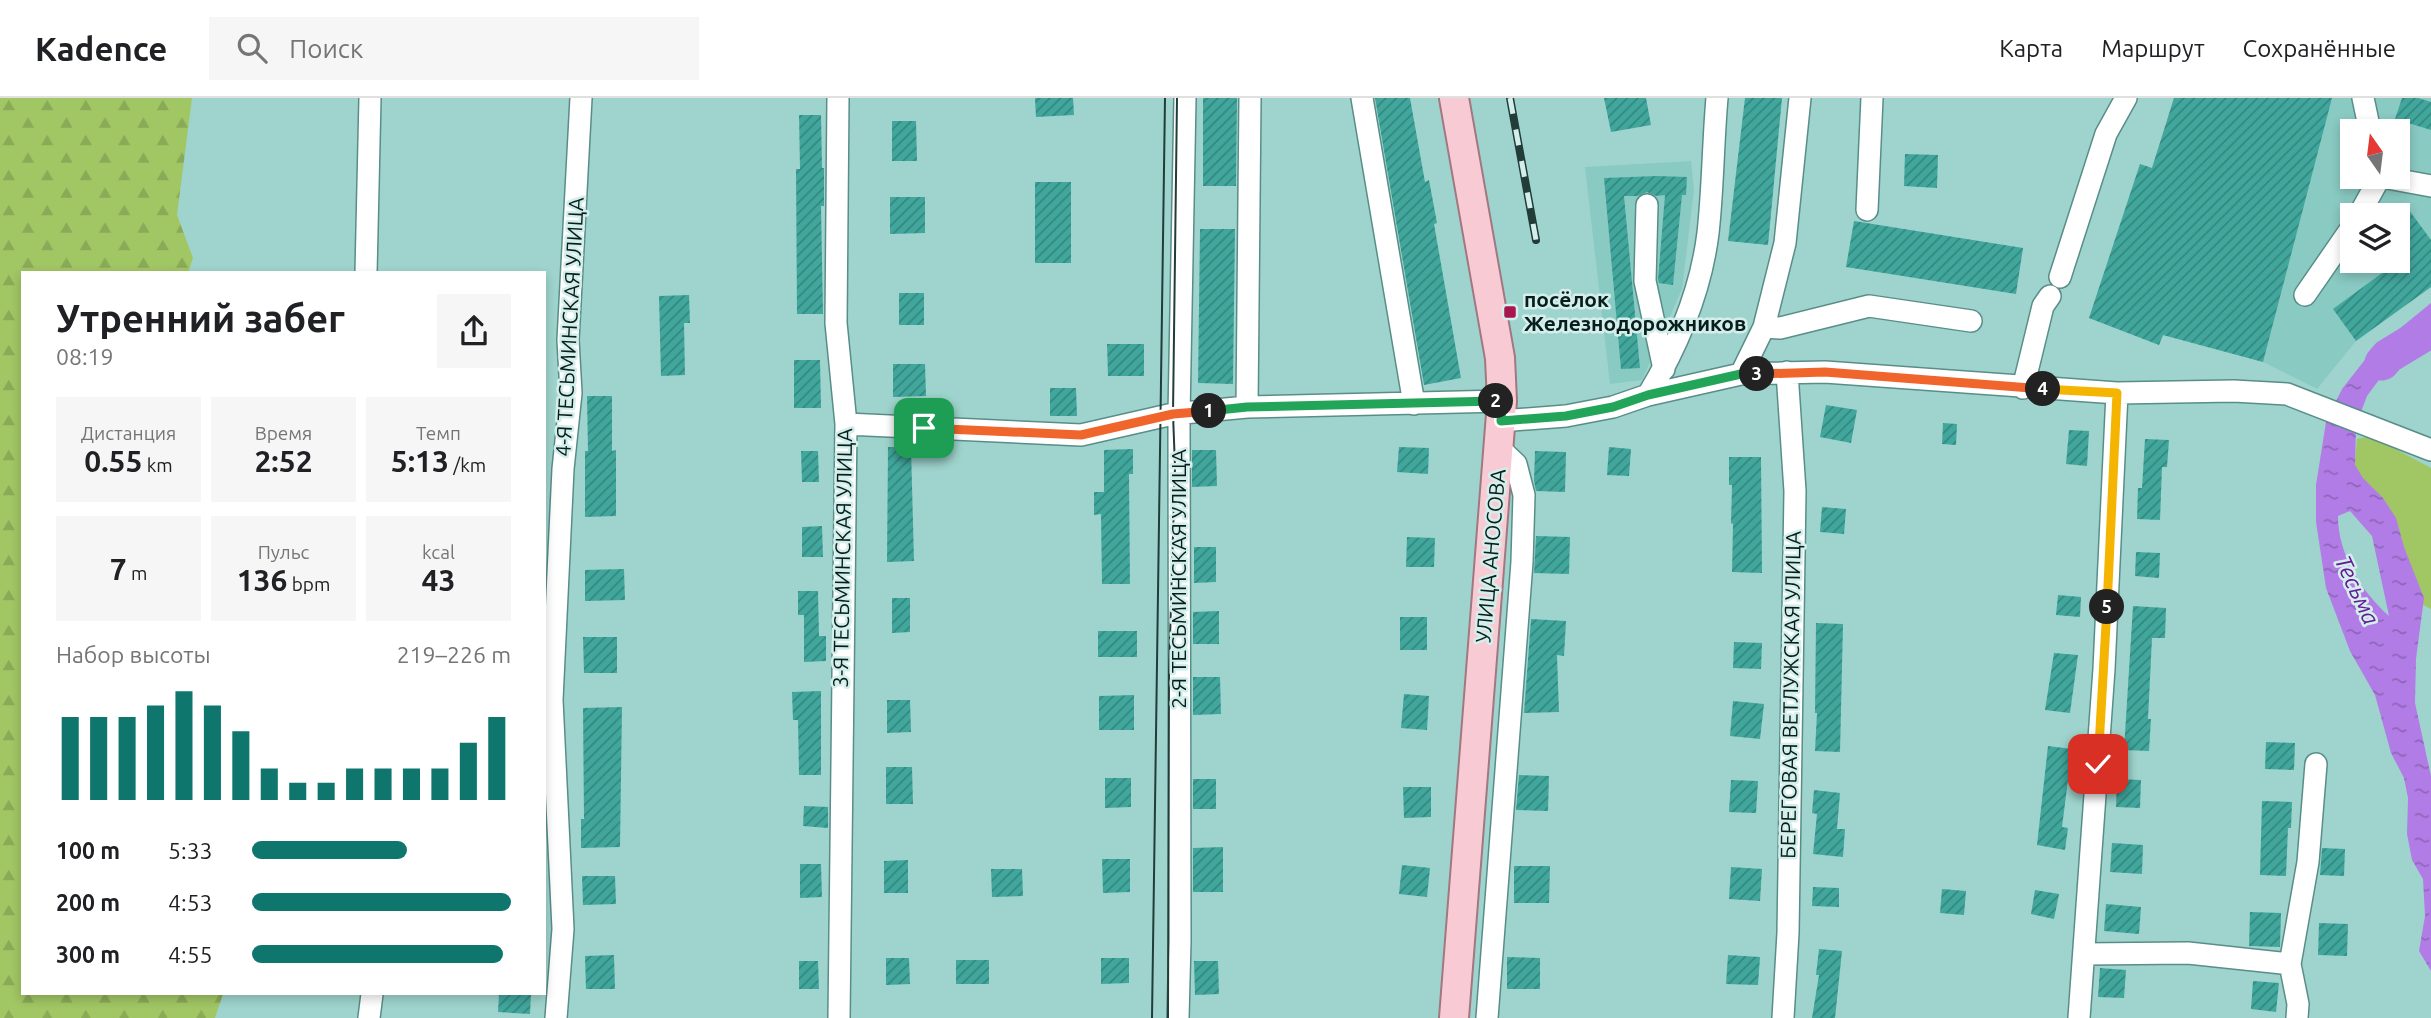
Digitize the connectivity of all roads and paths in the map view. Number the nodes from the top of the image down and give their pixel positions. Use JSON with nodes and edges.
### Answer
{"nodes":[{"id":1,"x":370,"y":98,"type":"edge"},
{"id":2,"x":581,"y":98,"type":"edge"},
{"id":3,"x":838,"y":98,"type":"edge"},
{"id":4,"x":1185,"y":98,"type":"edge"},
{"id":5,"x":1250,"y":98,"type":"edge"},
{"id":6,"x":1362,"y":98,"type":"edge"},
{"id":7,"x":1454,"y":98,"type":"edge"},
{"id":8,"x":1717,"y":98,"type":"edge"},
{"id":9,"x":1800,"y":98,"type":"edge"},
{"id":10,"x":1872,"y":98,"type":"edge"},
{"id":11,"x":2126,"y":98,"type":"edge"},
{"id":12,"x":2364,"y":98,"type":"edge"},
{"id":13,"x":2368,"y":119,"type":"edge"},
{"id":14,"x":2410,"y":182,"type":"edge"},
{"id":15,"x":2431,"y":186,"type":"edge"},
{"id":16,"x":1647,"y":205,"type":"dead end"},
{"id":17,"x":1867,"y":210,"type":"dead end"},
{"id":18,"x":2340,"y":244,"type":"edge"},
{"id":19,"x":366,"y":271,"type":"edge"},
{"id":20,"x":2305,"y":295,"type":"dead end"},
{"id":21,"x":1970,"y":321,"type":"dead end"},
{"id":22,"x":1763,"y":327,"type":"junction"},
{"id":23,"x":1664,"y":369,"type":"junction"},
{"id":24,"x":1787,"y":372,"type":"junction"},
{"id":25,"x":1741,"y":374,"type":"junction"},
{"id":26,"x":2024,"y":388,"type":"junction"},
{"id":27,"x":2117,"y":393,"type":"junction"},
{"id":28,"x":1648,"y":395,"type":"junction"},
{"id":29,"x":1414,"y":404,"type":"junction"},
{"id":30,"x":1247,"y":407,"type":"junction"},
{"id":31,"x":1170,"y":416,"type":"junction"},
{"id":32,"x":1501,"y":423,"type":"junction"},
{"id":33,"x":846,"y":424,"type":"junction"},
{"id":34,"x":2431,"y":450,"type":"edge"},
{"id":35,"x":2316,"y":764,"type":"dead end"},
{"id":36,"x":2084,"y":954,"type":"junction"},
{"id":37,"x":2290,"y":964,"type":"junction"},
{"id":38,"x":372,"y":995,"type":"edge"},
{"id":39,"x":369,"y":1018,"type":"edge"},
{"id":40,"x":556,"y":1018,"type":"edge"},
{"id":41,"x":839,"y":1018,"type":"edge"},
{"id":42,"x":1178,"y":1018,"type":"edge"},
{"id":43,"x":1454,"y":1018,"type":"edge"},
{"id":44,"x":1487,"y":1018,"type":"edge"},
{"id":45,"x":1783,"y":1018,"type":"edge"},
{"id":46,"x":2079,"y":1018,"type":"edge"},
{"id":47,"x":2297,"y":1018,"type":"edge"}],
"edges":[{"from":1,"to":19,"type":"street"},
{"from":2,"to":40,"type":"street","name":"4-Я ТЕСЬМИНСКАЯ УЛИЦА"},
{"from":3,"to":33,"type":"street","name":"3-Я ТЕСЬМИНСКАЯ УЛИЦА"},
{"from":4,"to":31,"type":"street","name":"2-Я ТЕСЬМИНСКАЯ УЛИЦА"},
{"from":5,"to":30,"type":"street"},
{"from":6,"to":29,"type":"street"},
{"from":7,"to":32,"type":"main road","name":"УЛИЦА АНОСОВА"},
{"from":8,"to":23,"type":"street"},
{"from":9,"to":22,"type":"street"},
{"from":10,"to":17,"type":"street"},
{"from":11,"to":26,"type":"street"},
{"from":12,"to":13,"type":"street"},
{"from":14,"to":15,"type":"street"},
{"from":16,"to":23,"type":"street"},
{"from":18,"to":20,"type":"street"},
{"from":21,"to":22,"type":"street"},
{"from":22,"to":25,"type":"street"},
{"from":23,"to":28,"type":"street"},
{"from":24,"to":25,"type":"street"},
{"from":24,"to":26,"type":"street"},
{"from":24,"to":45,"type":"street","name":"БЕРЕГОВАЯ ВЕТЛУЖСКАЯ УЛИЦА"},
{"from":25,"to":28,"type":"street"},
{"from":26,"to":27,"type":"street"},
{"from":27,"to":34,"type":"street"},
{"from":27,"to":36,"type":"street"},
{"from":28,"to":32,"type":"street"},
{"from":29,"to":30,"type":"street"},
{"from":29,"to":32,"type":"street"},
{"from":30,"to":31,"type":"street"},
{"from":31,"to":33,"type":"street"},
{"from":31,"to":42,"type":"street","name":"2-Я ТЕСЬМИНСКАЯ УЛИЦА"},
{"from":32,"to":43,"type":"main road","name":"УЛИЦА АНОСОВА"},
{"from":32,"to":44,"type":"street"},
{"from":33,"to":41,"type":"street","name":"3-Я ТЕСЬМИНСКАЯ УЛИЦА"},
{"from":35,"to":37,"type":"street"},
{"from":36,"to":37,"type":"street"},
{"from":36,"to":46,"type":"street"},
{"from":37,"to":47,"type":"street"},
{"from":38,"to":39,"type":"street"}]}
